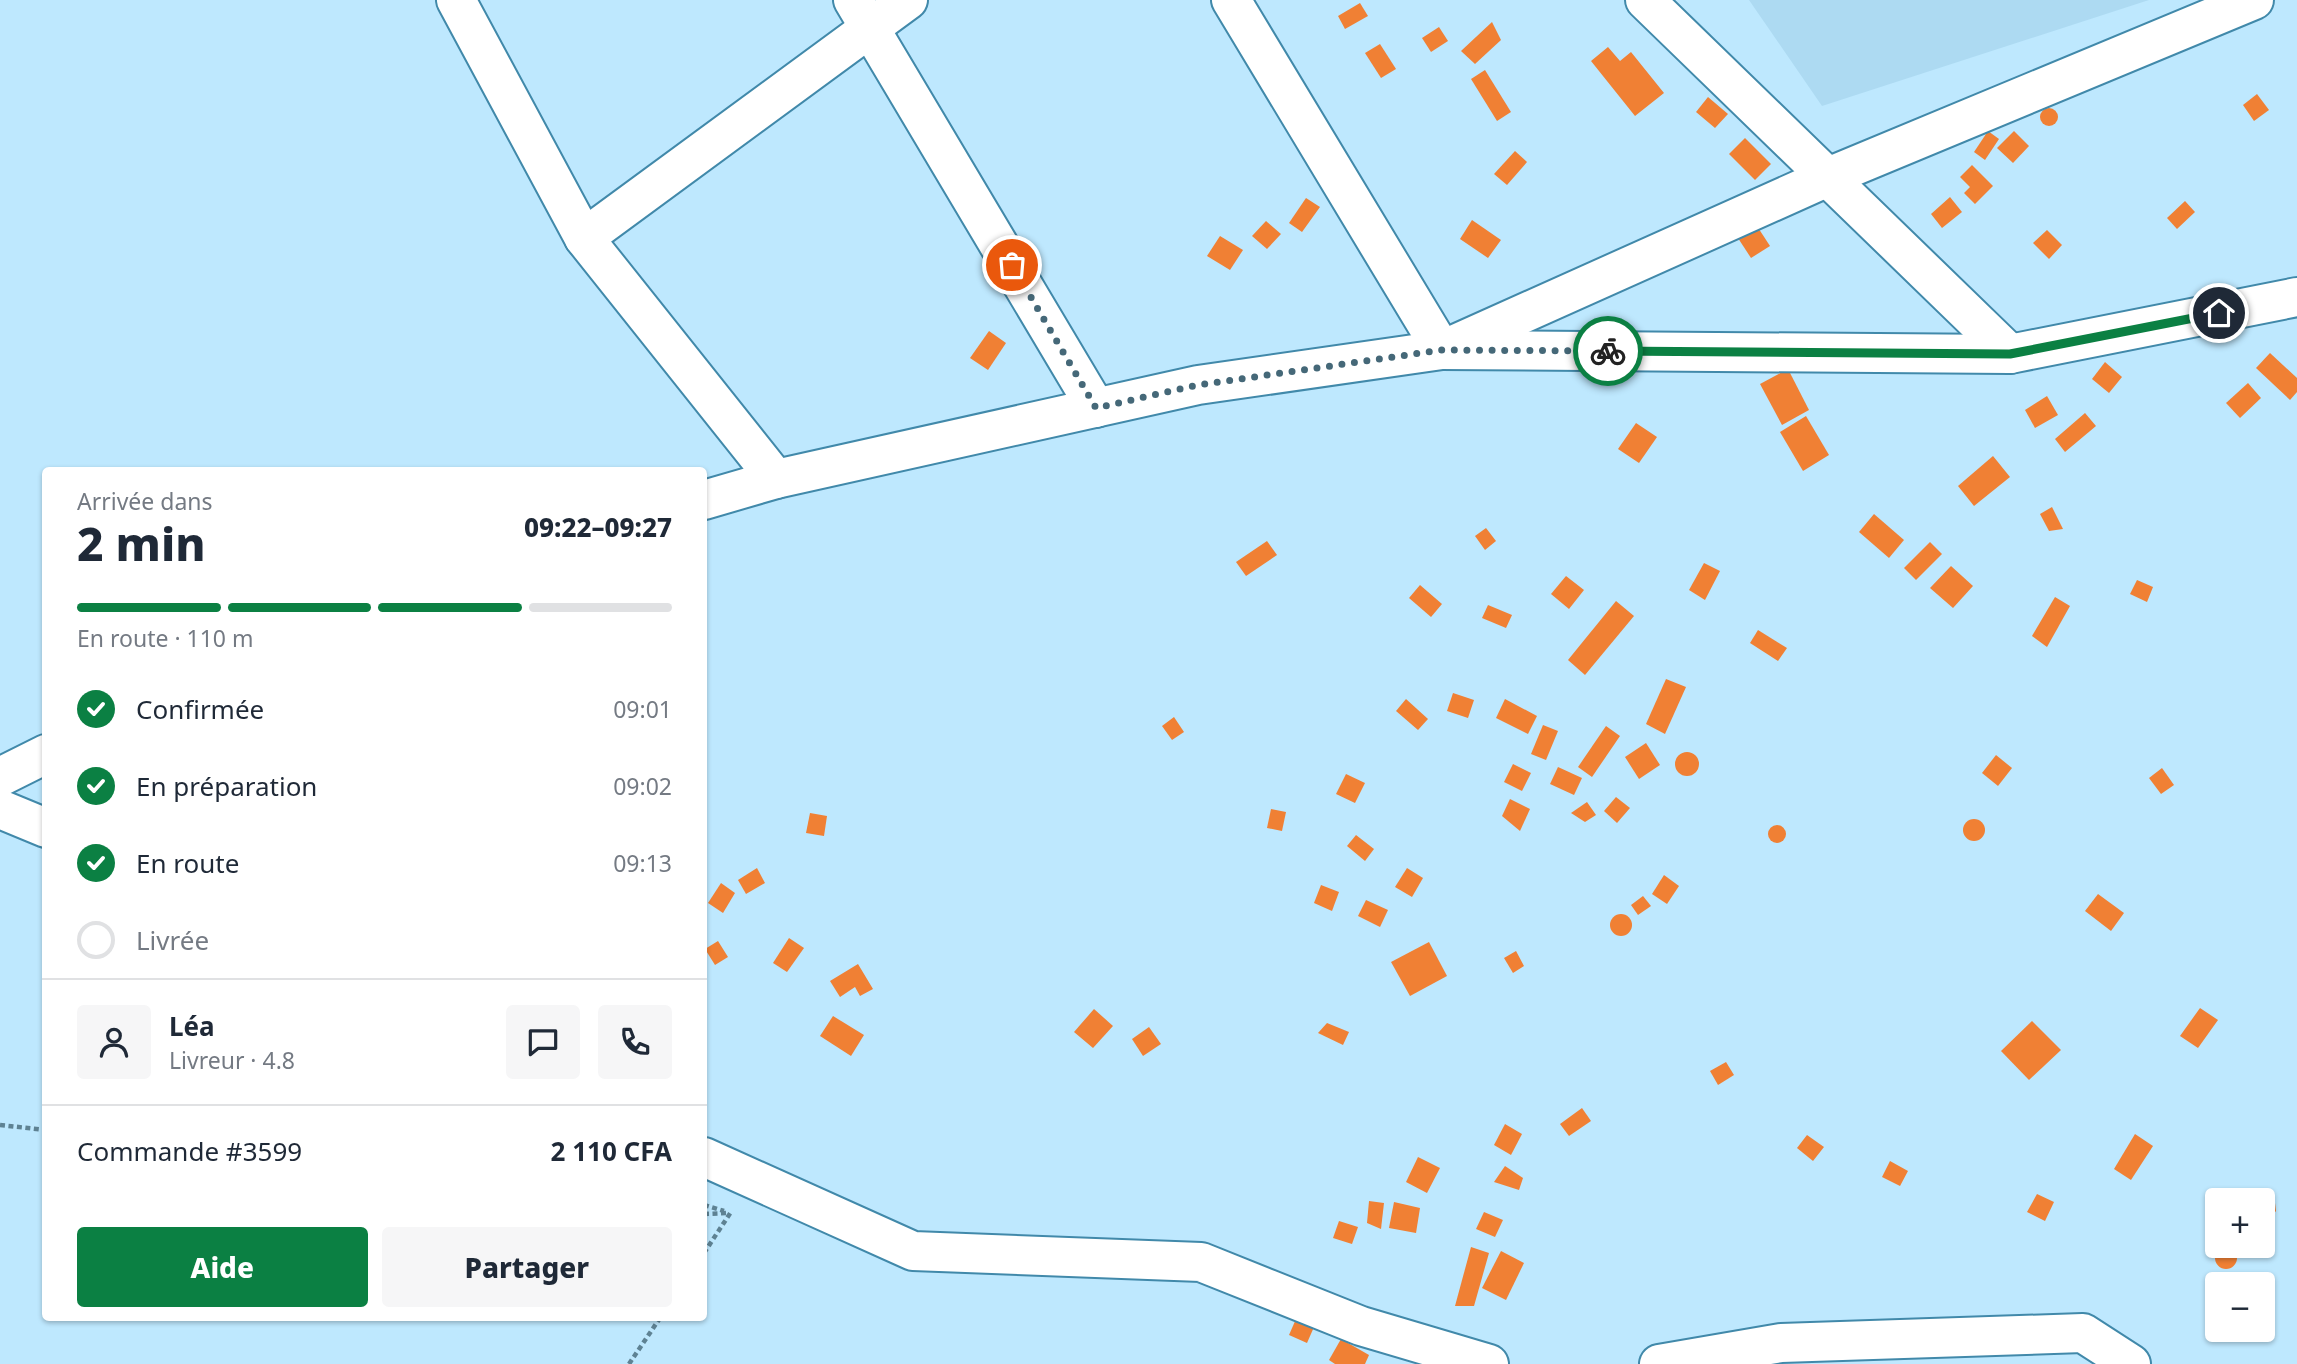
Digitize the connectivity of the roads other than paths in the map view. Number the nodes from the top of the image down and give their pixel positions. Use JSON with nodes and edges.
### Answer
{"nodes":[{"id":1,"x":456,"y":0,"type":"edge"},
{"id":2,"x":908,"y":0,"type":"edge"},
{"id":3,"x":1231,"y":0,"type":"edge"},
{"id":4,"x":1645,"y":0,"type":"edge"},
{"id":5,"x":2254,"y":0,"type":"edge"},
{"id":6,"x":862,"y":14,"type":"edge"},
{"id":7,"x":1828,"y":177,"type":"junction"},
{"id":8,"x":584,"y":238,"type":"junction"},
{"id":9,"x":2297,"y":297,"type":"edge"},
{"id":10,"x":1442,"y":350,"type":"junction"},
{"id":11,"x":2010,"y":354,"type":"junction"},
{"id":12,"x":1096,"y":408,"type":"junction"},
{"id":13,"x":776,"y":479,"type":"junction"},
{"id":14,"x":707,"y":499,"type":"edge"},
{"id":15,"x":42,"y":756,"type":"edge"},
{"id":16,"x":0,"y":777,"type":"edge"},
{"id":17,"x":0,"y":809,"type":"edge"},
{"id":18,"x":42,"y":826,"type":"edge"},
{"id":19,"x":707,"y":1158,"type":"edge"},
{"id":20,"x":1489,"y":1364,"type":"edge"},
{"id":21,"x":1659,"y":1364,"type":"edge"},
{"id":22,"x":2131,"y":1364,"type":"edge"}],
"edges":[{"from":1,"to":8,"type":"street"},
{"from":2,"to":6,"type":"street"},
{"from":3,"to":10,"type":"street"},
{"from":4,"to":7,"type":"street"},
{"from":5,"to":7,"type":"street"},
{"from":6,"to":8,"type":"street"},
{"from":6,"to":12,"type":"street"},
{"from":7,"to":10,"type":"street"},
{"from":7,"to":11,"type":"street"},
{"from":8,"to":13,"type":"street"},
{"from":9,"to":11,"type":"street"},
{"from":10,"to":11,"type":"street"},
{"from":10,"to":12,"type":"street"},
{"from":12,"to":13,"type":"street"},
{"from":13,"to":14,"type":"street"},
{"from":15,"to":16,"type":"street"},
{"from":17,"to":18,"type":"street"},
{"from":19,"to":20,"type":"street"},
{"from":21,"to":22,"type":"street"}]}
